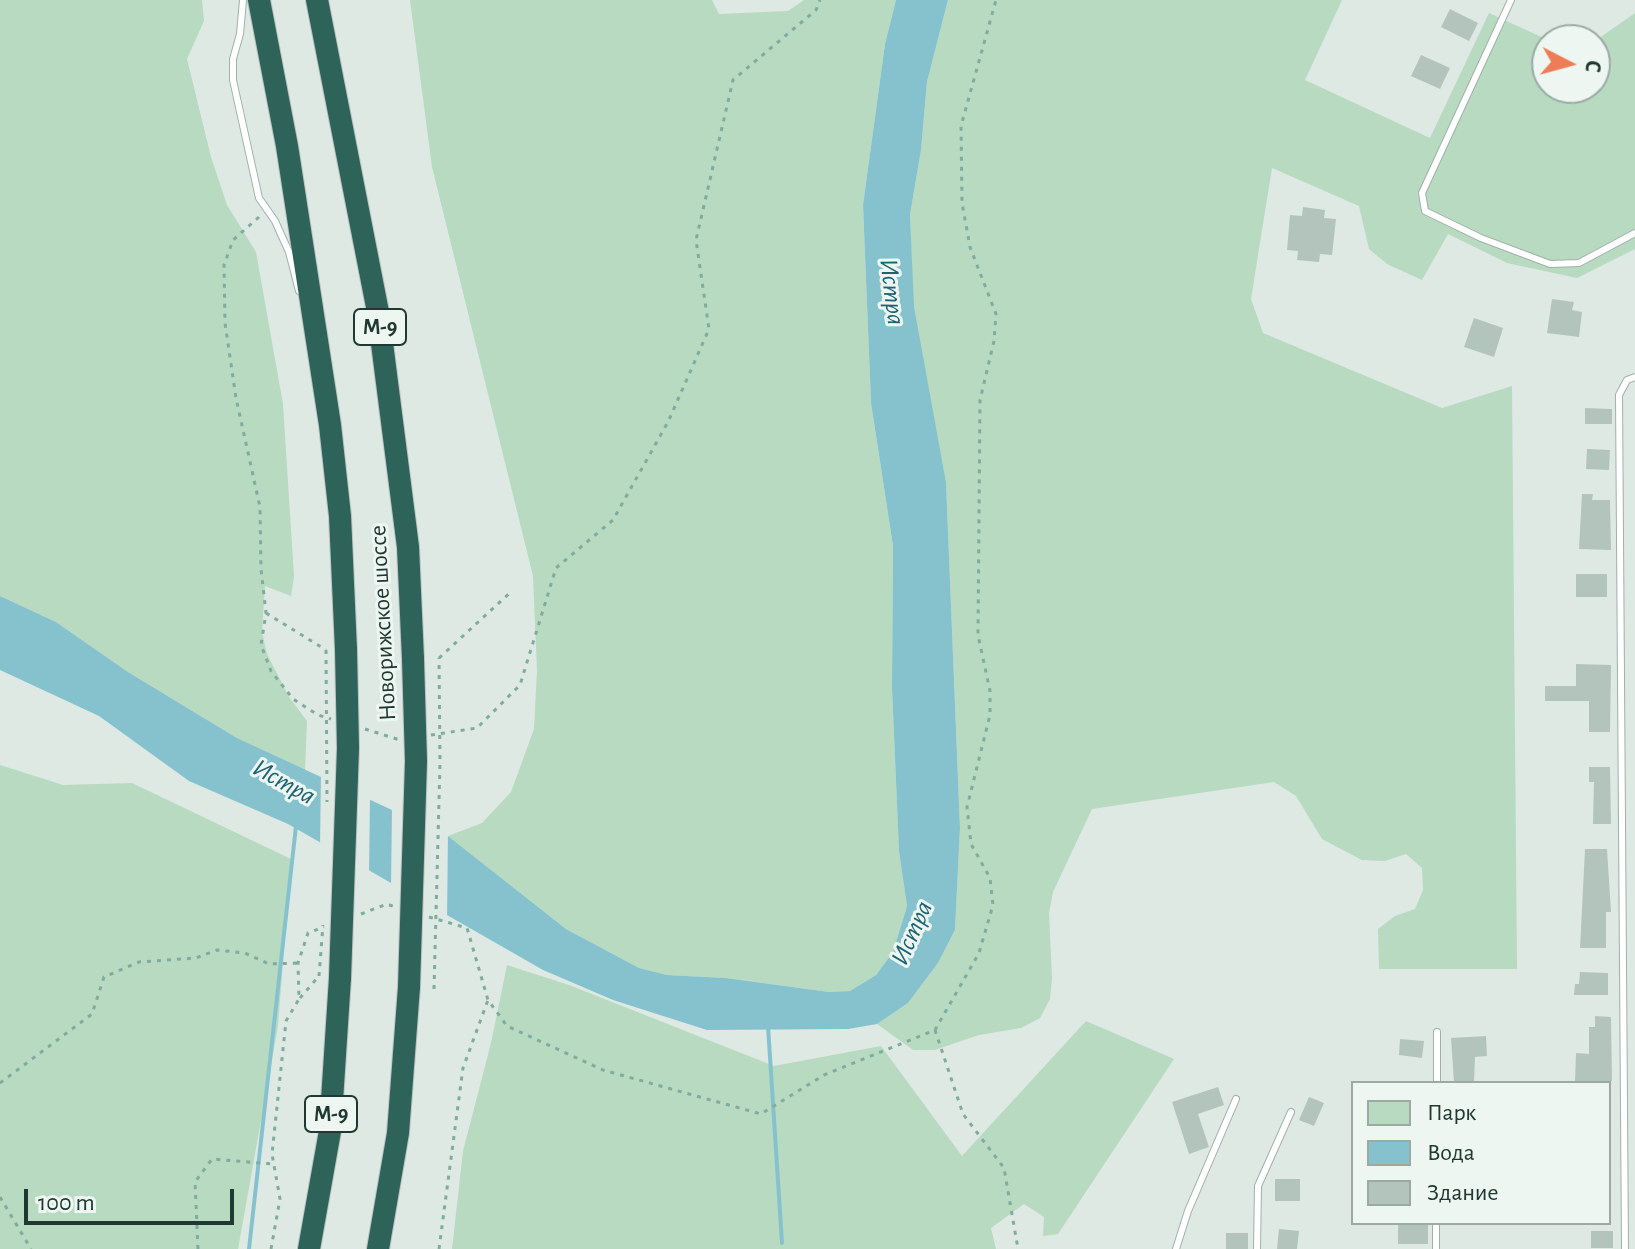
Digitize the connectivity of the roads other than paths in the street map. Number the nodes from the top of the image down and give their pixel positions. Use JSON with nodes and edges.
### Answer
{"nodes":[{"id":1,"x":243,"y":0,"type":"edge"},
{"id":2,"x":259,"y":0,"type":"edge"},
{"id":3,"x":317,"y":0,"type":"edge"},
{"id":4,"x":1511,"y":0,"type":"edge"},
{"id":5,"x":1635,"y":233,"type":"edge"},
{"id":6,"x":1635,"y":377,"type":"edge"},
{"id":7,"x":330,"y":425,"type":"junction"},
{"id":8,"x":1437,"y":1032,"type":"dead end"},
{"id":9,"x":1437,"y":1081,"type":"edge"},
{"id":10,"x":1236,"y":1099,"type":"dead end"},
{"id":11,"x":1291,"y":1112,"type":"dead end"},
{"id":12,"x":1436,"y":1225,"type":"edge"},
{"id":13,"x":309,"y":1249,"type":"edge"},
{"id":14,"x":378,"y":1249,"type":"edge"},
{"id":15,"x":1176,"y":1249,"type":"edge"},
{"id":16,"x":1257,"y":1249,"type":"edge"},
{"id":17,"x":1436,"y":1249,"type":"edge"},
{"id":18,"x":1625,"y":1249,"type":"edge"}],
"edges":[{"from":1,"to":7,"type":"lane"},
{"from":2,"to":7,"type":"highway","name":"Новорижское шоссе","number":"М-9"},
{"from":3,"to":14,"type":"highway","name":"Новорижское шоссе","number":"М-9","bridge":true},
{"from":4,"to":5,"type":"lane"},
{"from":6,"to":18,"type":"lane"},
{"from":7,"to":13,"type":"highway","name":"Новорижское шоссе","number":"М-9","bridge":true},
{"from":8,"to":9,"type":"lane"},
{"from":10,"to":15,"type":"lane"},
{"from":11,"to":16,"type":"lane"},
{"from":12,"to":17,"type":"lane"}]}
